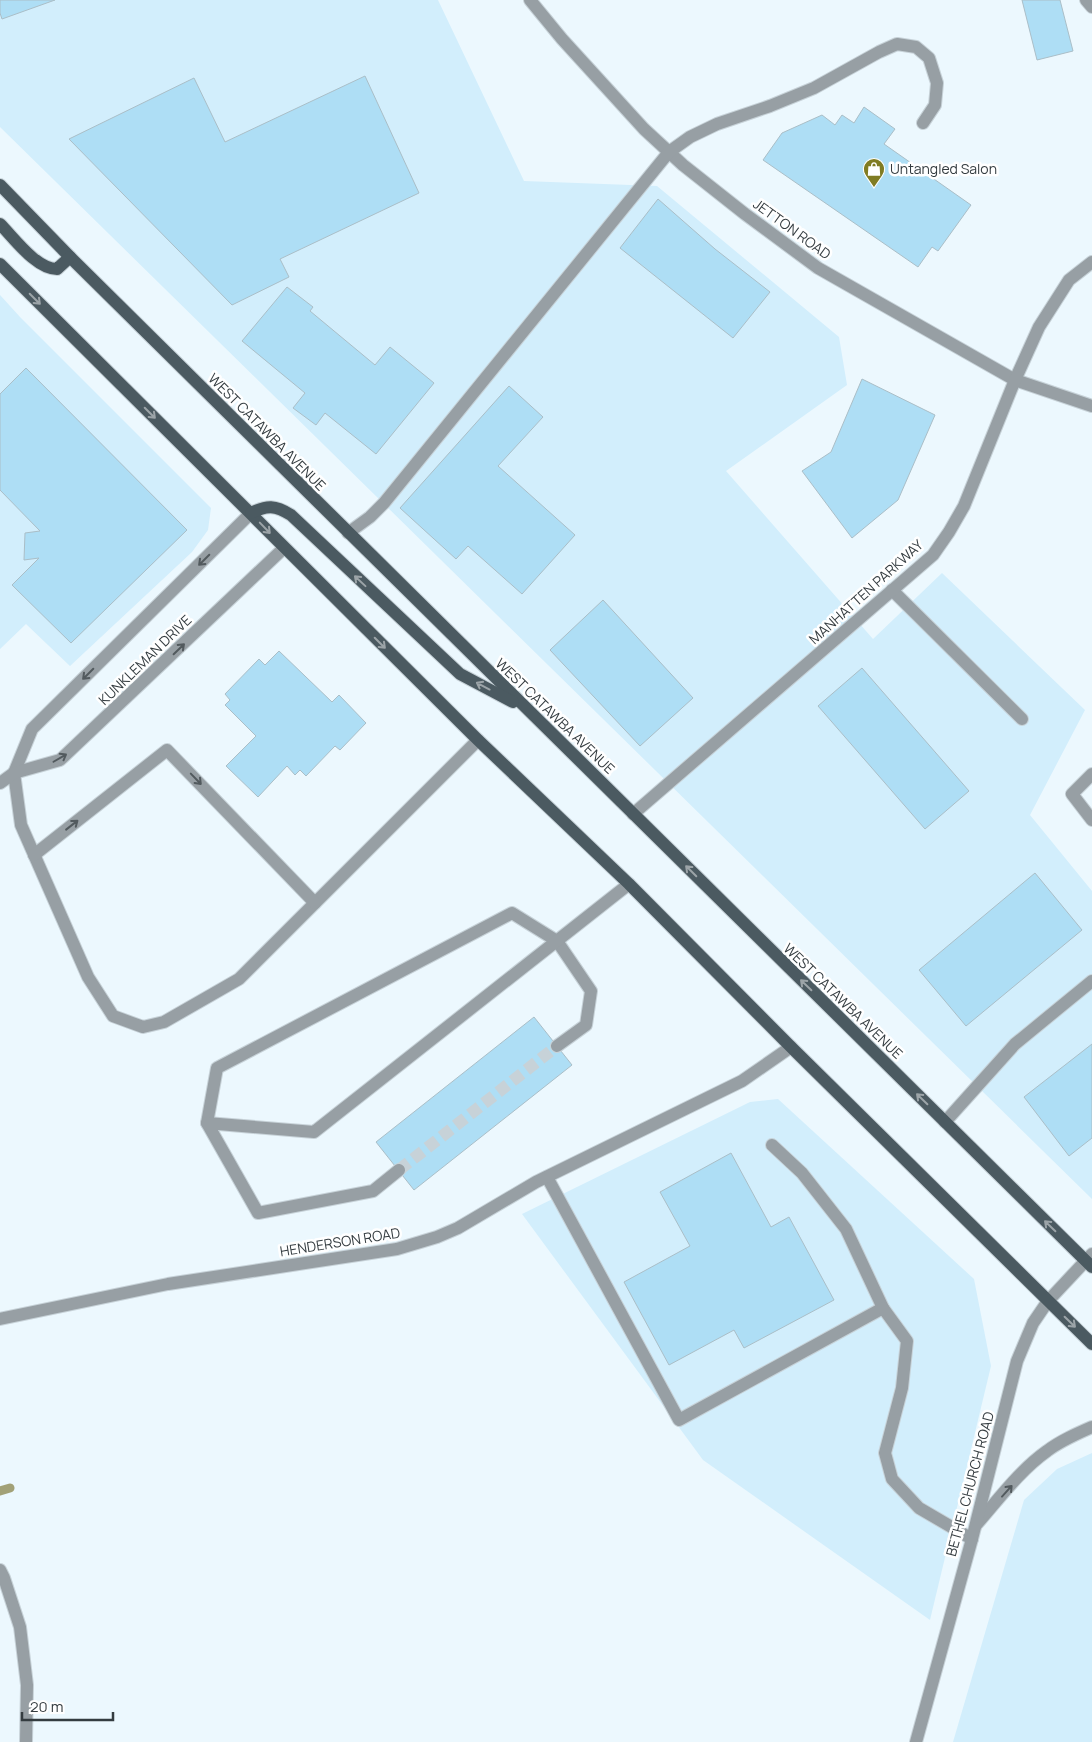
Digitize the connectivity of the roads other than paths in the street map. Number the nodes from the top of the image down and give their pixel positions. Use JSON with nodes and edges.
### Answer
{"nodes":[{"id":1,"x":530,"y":0,"type":"edge"},
{"id":2,"x":1086,"y":0,"type":"edge"},
{"id":3,"x":1092,"y":7,"type":"edge"},
{"id":4,"x":923,"y":123,"type":"dead end"},
{"id":5,"x":669,"y":152,"type":"junction"},
{"id":6,"x":0,"y":185,"type":"edge"},
{"id":7,"x":0,"y":224,"type":"edge"},
{"id":8,"x":70,"y":257,"type":"junction"},
{"id":9,"x":1092,"y":262,"type":"edge"},
{"id":10,"x":0,"y":264,"type":"edge"},
{"id":11,"x":1015,"y":380,"type":"junction"},
{"id":12,"x":1092,"y":406,"type":"edge"},
{"id":13,"x":251,"y":513,"type":"junction"},
{"id":14,"x":348,"y":533,"type":"junction"},
{"id":15,"x":284,"y":548,"type":"junction"},
{"id":16,"x":892,"y":590,"type":"junction"},
{"id":17,"x":526,"y":709,"type":"junction"},
{"id":18,"x":1022,"y":719,"type":"dead end"},
{"id":19,"x":478,"y":740,"type":"junction"},
{"id":20,"x":14,"y":773,"type":"junction"},
{"id":21,"x":1092,"y":774,"type":"edge"},
{"id":22,"x":0,"y":783,"type":"edge"},
{"id":23,"x":633,"y":814,"type":"junction"},
{"id":24,"x":1092,"y":820,"type":"edge"},
{"id":25,"x":34,"y":856,"type":"junction"},
{"id":26,"x":629,"y":884,"type":"junction"},
{"id":27,"x":314,"y":903,"type":"junction"},
{"id":28,"x":558,"y":941,"type":"junction"},
{"id":29,"x":1092,"y":981,"type":"edge"},
{"id":30,"x":557,"y":1046,"type":"tunnel mouth"},
{"id":31,"x":791,"y":1047,"type":"junction"},
{"id":32,"x":945,"y":1122,"type":"junction"},
{"id":33,"x":207,"y":1123,"type":"junction"},
{"id":34,"x":772,"y":1145,"type":"dead end"},
{"id":35,"x":399,"y":1170,"type":"tunnel mouth"},
{"id":36,"x":547,"y":1177,"type":"junction"},
{"id":37,"x":1090,"y":1260,"type":"edge"},
{"id":38,"x":1048,"y":1301,"type":"junction"},
{"id":39,"x":883,"y":1308,"type":"junction"},
{"id":40,"x":0,"y":1319,"type":"edge"},
{"id":41,"x":1092,"y":1344,"type":"edge"},
{"id":42,"x":1092,"y":1427,"type":"edge"},
{"id":43,"x":973,"y":1533,"type":"junction"},
{"id":44,"x":0,"y":1570,"type":"edge"},
{"id":45,"x":26,"y":1742,"type":"edge"},
{"id":46,"x":916,"y":1742,"type":"edge"}],
"edges":[{"from":1,"to":5,"type":"street","name":"JETTON ROAD"},
{"from":2,"to":3,"type":"street"},
{"from":4,"to":5,"type":"street"},
{"from":5,"to":11,"type":"street","name":"JETTON ROAD"},
{"from":5,"to":14,"type":"street"},
{"from":6,"to":8,"type":"main road","name":"WEST CATAWBA AVENUE"},
{"from":7,"to":8,"type":"main road"},
{"from":8,"to":14,"type":"main road","name":"WEST CATAWBA AVENUE"},
{"from":9,"to":11,"type":"street","name":"MANHATTEN PARKWAY"},
{"from":10,"to":13,"type":"main road","one_way":true},
{"from":11,"to":12,"type":"street","name":"JETTON ROAD"},
{"from":11,"to":16,"type":"street","name":"MANHATTEN PARKWAY"},
{"from":13,"to":15,"type":"main road","one_way":true},
{"from":17,"to":13,"type":"main road","one_way":true},
{"from":13,"to":20,"type":"street","one_way":true},
{"from":14,"to":17,"type":"main road","name":"WEST CATAWBA AVENUE"},
{"from":15,"to":19,"type":"main road","one_way":true},
{"from":20,"to":15,"type":"street","name":"KUNKLEMAN DRIVE","one_way":true},
{"from":16,"to":18,"type":"street"},
{"from":16,"to":23,"type":"street","name":"MANHATTEN PARKWAY"},
{"from":17,"to":23,"type":"main road","name":"WEST CATAWBA AVENUE"},
{"from":19,"to":26,"type":"main road"},
{"from":19,"to":27,"type":"street"},
{"from":20,"to":22,"type":"street","name":"KUNKLEMAN DRIVE"},
{"from":20,"to":25,"type":"street"},
{"from":21,"to":24,"type":"street"},
{"from":32,"to":23,"type":"main road","name":"WEST CATAWBA AVENUE","one_way":true},
{"from":25,"to":27,"type":"street","one_way":true},
{"from":25,"to":27,"type":"street"},
{"from":26,"to":28,"type":"street"},
{"from":26,"to":31,"type":"main road"},
{"from":28,"to":30,"type":"street"},
{"from":28,"to":33,"type":"street"},
{"from":28,"to":33,"type":"street"},
{"from":29,"to":32,"type":"street"},
{"from":31,"to":36,"type":"street","name":"HENDERSON ROAD"},
{"from":31,"to":38,"type":"main road"},
{"from":37,"to":32,"type":"main road","name":"WEST CATAWBA AVENUE","one_way":true},
{"from":33,"to":35,"type":"street"},
{"from":34,"to":39,"type":"street"},
{"from":36,"to":39,"type":"street"},
{"from":36,"to":40,"type":"street","name":"HENDERSON ROAD"},
{"from":37,"to":38,"type":"street","name":"BETHEL CHURCH ROAD"},
{"from":38,"to":41,"type":"main road","one_way":true},
{"from":38,"to":43,"type":"street","name":"BETHEL CHURCH ROAD"},
{"from":39,"to":43,"type":"street"},
{"from":43,"to":42,"type":"street","one_way":true},
{"from":43,"to":46,"type":"street","name":"BETHEL CHURCH ROAD"},
{"from":44,"to":45,"type":"street"}]}
